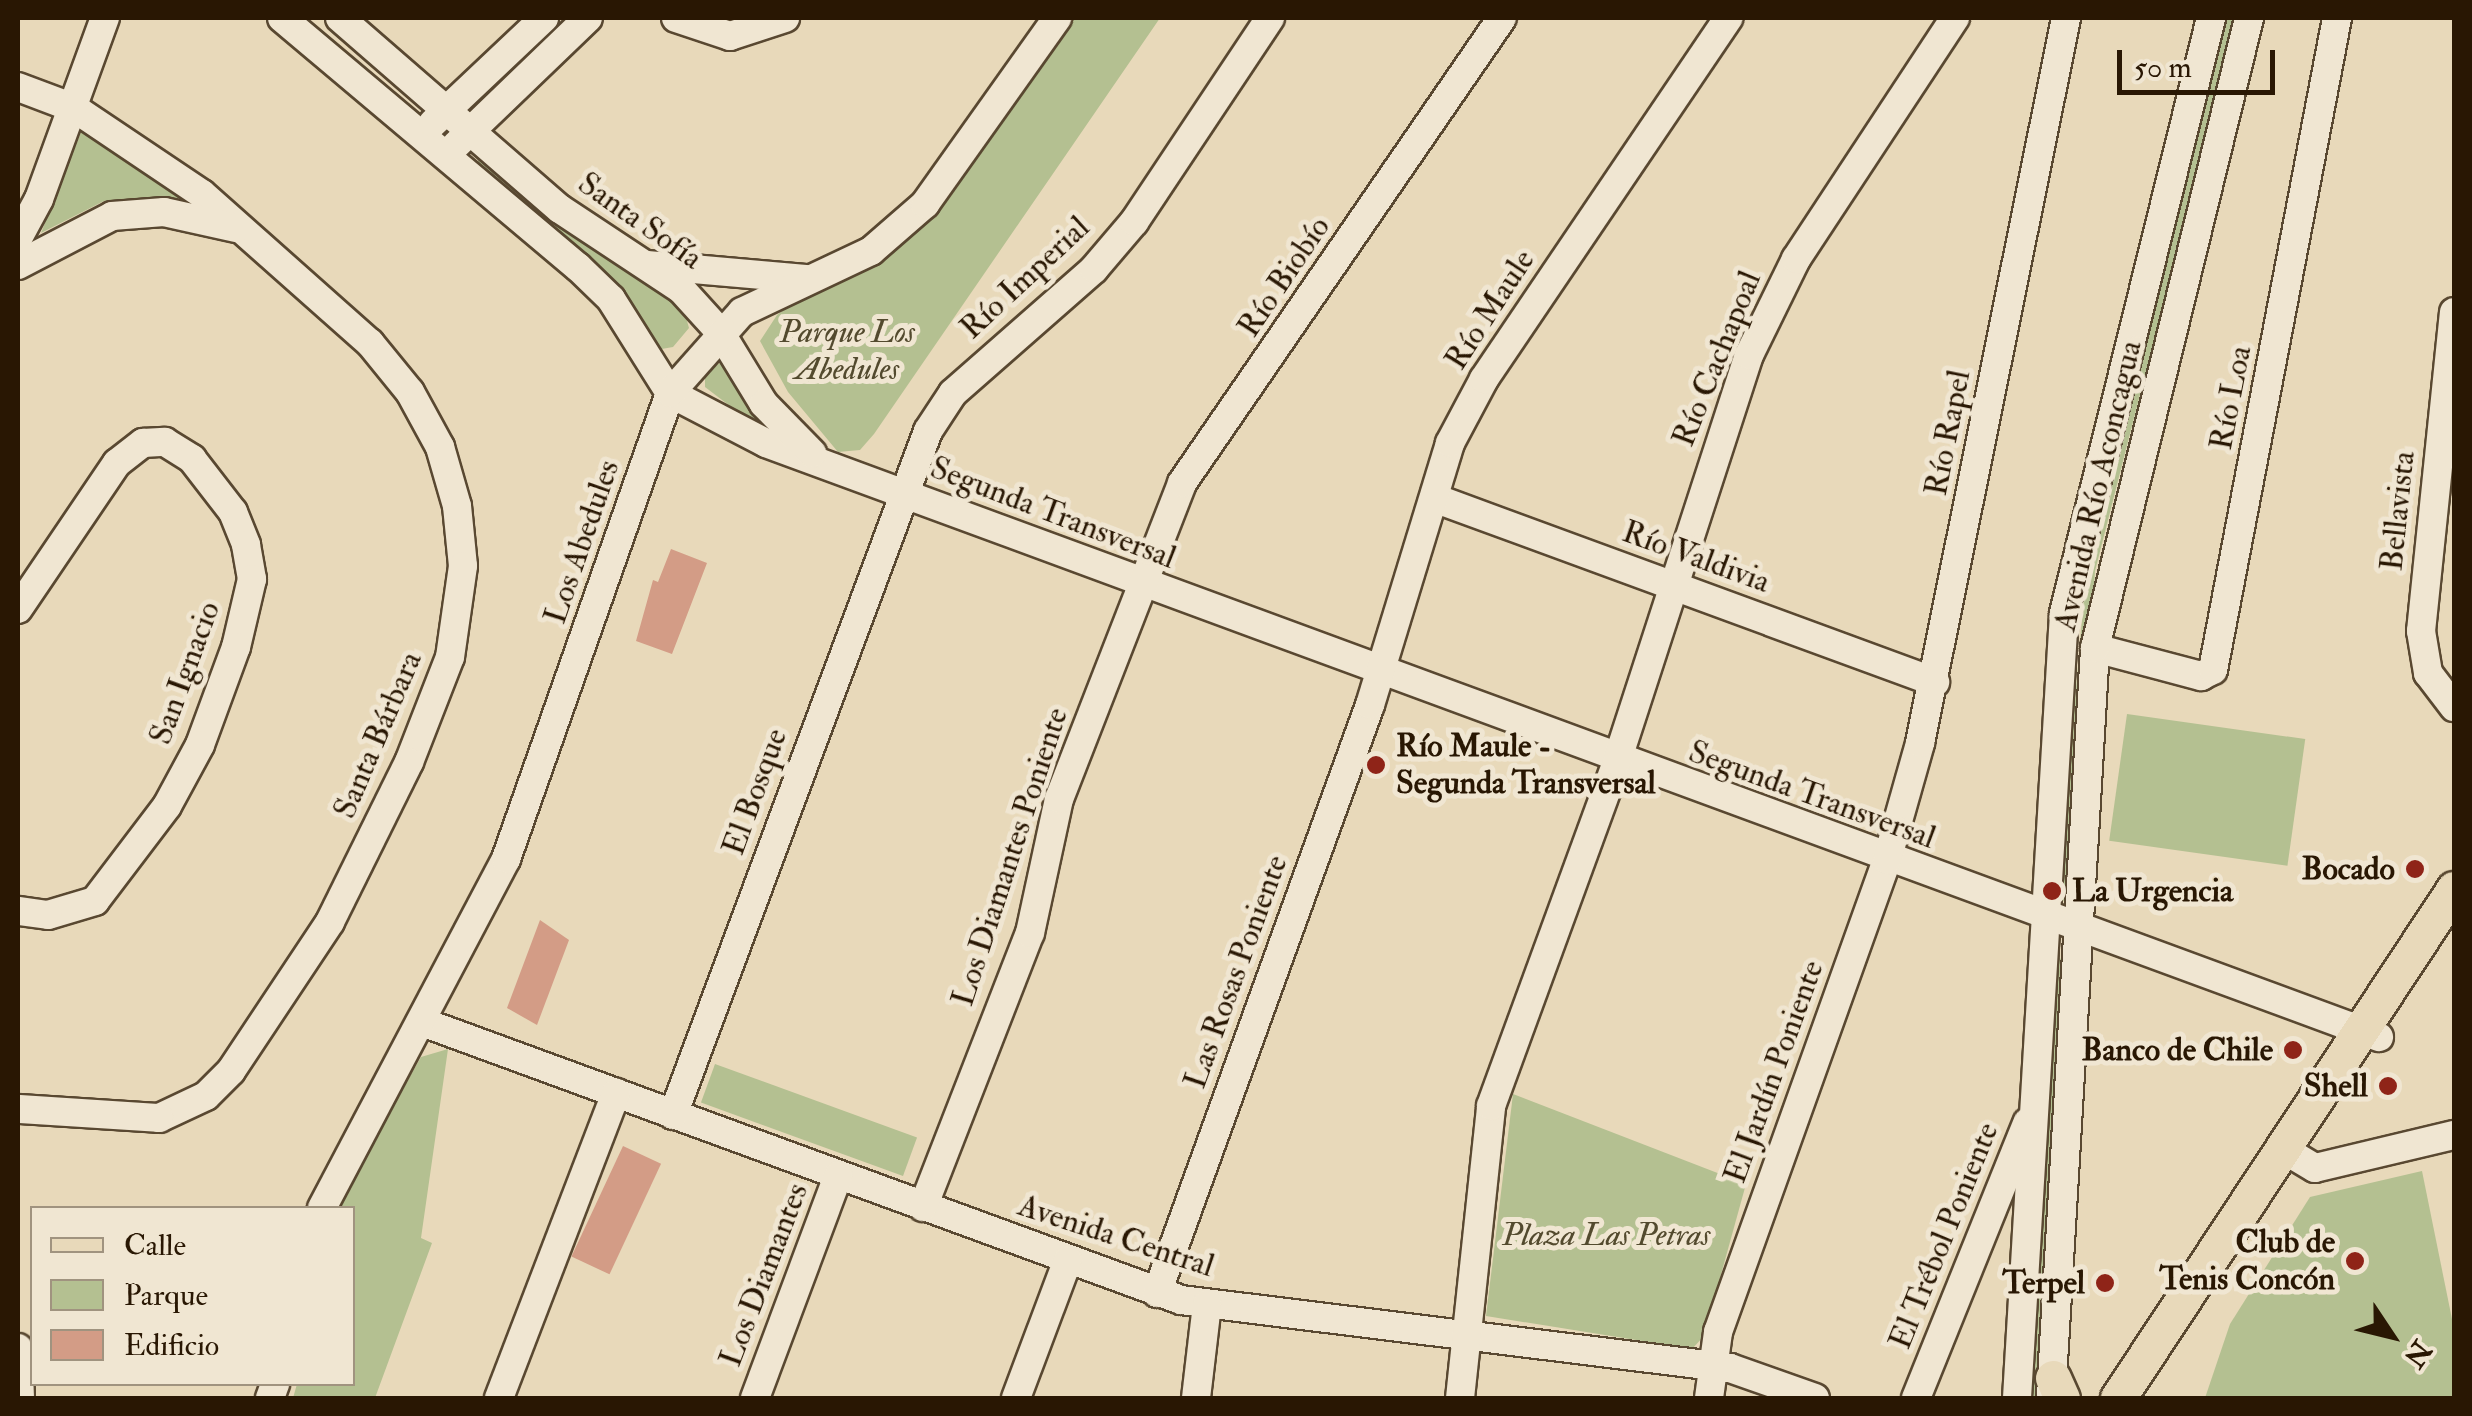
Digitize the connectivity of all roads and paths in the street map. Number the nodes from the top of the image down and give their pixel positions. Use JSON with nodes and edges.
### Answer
{"nodes":[{"id":1,"x":105,"y":18,"type":"edge"},
{"id":2,"x":282,"y":18,"type":"edge"},
{"id":3,"x":340,"y":18,"type":"edge"},
{"id":4,"x":544,"y":18,"type":"edge"},
{"id":5,"x":588,"y":18,"type":"edge"},
{"id":6,"x":676,"y":18,"type":"edge"},
{"id":7,"x":785,"y":18,"type":"edge"},
{"id":8,"x":1057,"y":18,"type":"edge"},
{"id":9,"x":1270,"y":18,"type":"edge"},
{"id":10,"x":1502,"y":18,"type":"edge"},
{"id":11,"x":1728,"y":18,"type":"edge"},
{"id":12,"x":1955,"y":18,"type":"edge"},
{"id":13,"x":2066,"y":18,"type":"edge"},
{"id":14,"x":2211,"y":18,"type":"edge"},
{"id":15,"x":2249,"y":18,"type":"edge"},
{"id":16,"x":2338,"y":18,"type":"edge"},
{"id":17,"x":18,"y":87,"type":"edge"},
{"id":18,"x":74,"y":108,"type":"junction"},
{"id":19,"x":444,"y":112,"type":"junction"},
{"id":20,"x":470,"y":132,"type":"junction"},
{"id":21,"x":422,"y":135,"type":"junction"},
{"id":22,"x":446,"y":155,"type":"junction"},
{"id":23,"x":254,"y":234,"type":"junction"},
{"id":24,"x":18,"y":238,"type":"edge"},
{"id":25,"x":644,"y":264,"type":"junction"},
{"id":26,"x":18,"y":265,"type":"edge"},
{"id":27,"x":810,"y":279,"type":"junction"},
{"id":28,"x":2454,"y":312,"type":"edge"},
{"id":29,"x":720,"y":332,"type":"junction"},
{"id":30,"x":670,"y":393,"type":"junction"},
{"id":31,"x":829,"y":466,"type":"junction"},
{"id":32,"x":902,"y":494,"type":"junction"},
{"id":33,"x":1434,"y":498,"type":"junction"},
{"id":34,"x":1140,"y":584,"type":"junction"},
{"id":35,"x":1672,"y":585,"type":"junction"},
{"id":36,"x":18,"y":609,"type":"edge"},
{"id":37,"x":2096,"y":648,"type":"junction"},
{"id":38,"x":1380,"y":674,"type":"junction"},
{"id":39,"x":1935,"y":682,"type":"junction"},
{"id":40,"x":2454,"y":707,"type":"edge"},
{"id":41,"x":1617,"y":761,"type":"junction"},
{"id":42,"x":1887,"y":860,"type":"junction"},
{"id":43,"x":2454,"y":889,"type":"edge"},
{"id":44,"x":18,"y":910,"type":"edge"},
{"id":45,"x":2046,"y":919,"type":"junction"},
{"id":46,"x":2454,"y":925,"type":"edge"},
{"id":47,"x":2080,"y":930,"type":"junction"},
{"id":48,"x":425,"y":1023,"type":"junction"},
{"id":49,"x":2369,"y":1034,"type":"junction"},
{"id":50,"x":616,"y":1093,"type":"junction"},
{"id":51,"x":2037,"y":1099,"type":"junction"},
{"id":52,"x":18,"y":1109,"type":"edge"},
{"id":53,"x":673,"y":1114,"type":"junction"},
{"id":54,"x":2454,"y":1135,"type":"edge"},
{"id":55,"x":2290,"y":1154,"type":"junction"},
{"id":56,"x":838,"y":1176,"type":"junction"},
{"id":57,"x":323,"y":1206,"type":"edge"},
{"id":58,"x":923,"y":1207,"type":"junction"},
{"id":59,"x":1068,"y":1260,"type":"junction"},
{"id":60,"x":1157,"y":1292,"type":"junction"},
{"id":61,"x":1207,"y":1304,"type":"junction"},
{"id":62,"x":1468,"y":1334,"type":"junction"},
{"id":63,"x":24,"y":1352,"type":"edge"},
{"id":64,"x":1714,"y":1366,"type":"junction"},
{"id":65,"x":2055,"y":1392,"type":"edge"},
{"id":66,"x":20,"y":1398,"type":"edge"},
{"id":67,"x":499,"y":1398,"type":"edge"},
{"id":68,"x":755,"y":1398,"type":"edge"},
{"id":69,"x":1016,"y":1398,"type":"edge"},
{"id":70,"x":1196,"y":1398,"type":"edge"},
{"id":71,"x":1460,"y":1398,"type":"edge"},
{"id":72,"x":1710,"y":1398,"type":"edge"},
{"id":73,"x":1815,"y":1398,"type":"edge"},
{"id":74,"x":1916,"y":1398,"type":"edge"},
{"id":75,"x":2017,"y":1398,"type":"edge"},
{"id":76,"x":2118,"y":1398,"type":"edge"},
{"id":77,"x":2146,"y":1398,"type":"edge"}],
"edges":[{"from":1,"to":18,"type":"street"},
{"from":2,"to":21,"type":"street"},
{"from":3,"to":19,"type":"street","name":"Santa Sofía"},
{"from":4,"to":19,"type":"street"},
{"from":5,"to":20,"type":"street"},
{"from":6,"to":7,"type":"street"},
{"from":8,"to":27,"type":"street","name":"Los Abedules"},
{"from":9,"to":32,"type":"street","name":"Río Imperial"},
{"from":10,"to":34,"type":"street","name":"Río Biobío"},
{"from":11,"to":33,"type":"street","name":"Río Maule"},
{"from":12,"to":35,"type":"street","name":"Río Cachapoal"},
{"from":13,"to":39,"type":"street","name":"Río Rapel"},
{"from":14,"to":45,"type":"street","name":"Avenida Río Aconcagua"},
{"from":15,"to":37,"type":"street","name":"Avenida Río Aconcagua"},
{"from":16,"to":37,"type":"street","name":"Río Loa"},
{"from":17,"to":18,"type":"street","name":"Santa Bárbara"},
{"from":18,"to":23,"type":"street","name":"Santa Bárbara"},
{"from":18,"to":24,"type":"street"},
{"from":19,"to":20,"type":"street","name":"Santa Sofía"},
{"from":19,"to":21,"type":"street"},
{"from":20,"to":22,"type":"street"},
{"from":20,"to":25,"type":"street","name":"Santa Sofía"},
{"from":21,"to":22,"type":"street"},
{"from":22,"to":30,"type":"street"},
{"from":23,"to":26,"type":"street","name":"Santa Bárbara"},
{"from":23,"to":52,"type":"street","name":"Santa Bárbara"},
{"from":25,"to":27,"type":"street"},
{"from":25,"to":29,"type":"street","name":"Santa Sofía"},
{"from":27,"to":29,"type":"street","name":"Los Abedules"},
{"from":28,"to":40,"type":"street","name":"Bellavista"},
{"from":29,"to":30,"type":"street","name":"Los Abedules"},
{"from":29,"to":31,"type":"street","name":"Santa Sofía"},
{"from":30,"to":31,"type":"street"},
{"from":30,"to":48,"type":"street","name":"Los Abedules"},
{"from":31,"to":32,"type":"street","name":"Segunda Transversal"},
{"from":32,"to":34,"type":"street","name":"Segunda Transversal"},
{"from":32,"to":53,"type":"street","name":"El Bosque"},
{"from":33,"to":35,"type":"street","name":"Río Valdivia"},
{"from":33,"to":38,"type":"street","name":"Río Maule"},
{"from":34,"to":38,"type":"street","name":"Segunda Transversal"},
{"from":34,"to":58,"type":"street","name":"Los Diamantes Poniente"},
{"from":35,"to":39,"type":"street","name":"Río Valdivia"},
{"from":35,"to":41,"type":"street","name":"Río Cachapoal"},
{"from":36,"to":44,"type":"street","name":"San Ignacio"},
{"from":37,"to":47,"type":"street","name":"Avenida Río Aconcagua"},
{"from":38,"to":41,"type":"street","name":"Segunda Transversal"},
{"from":38,"to":60,"type":"street","name":"Las Rosas Poniente"},
{"from":39,"to":42,"type":"street","name":"Río Rapel"},
{"from":41,"to":42,"type":"street","name":"Segunda Transversal"},
{"from":41,"to":62,"type":"street","name":"Río Cachapoal"},
{"from":42,"to":45,"type":"street","name":"Segunda Transversal"},
{"from":42,"to":64,"type":"street","name":"El Jardín Poniente"},
{"from":43,"to":49,"type":"main road"},
{"from":45,"to":47,"type":"street","name":"Segunda Transversal"},
{"from":45,"to":51,"type":"street","name":"Avenida Río Aconcagua"},
{"from":46,"to":49,"type":"main road"},
{"from":47,"to":49,"type":"street","name":"Segunda Transversal"},
{"from":47,"to":65,"type":"street","name":"Avenida Río Aconcagua"},
{"from":48,"to":50,"type":"street","name":"Avenida Central"},
{"from":48,"to":57,"type":"street","name":"Los Abedules"},
{"from":49,"to":55,"type":"main road"},
{"from":50,"to":53,"type":"street","name":"Avenida Central"},
{"from":50,"to":67,"type":"street"},
{"from":51,"to":74,"type":"street","name":"El Trébol Poniente"},
{"from":51,"to":75,"type":"street","name":"Avenida Río Aconcagua"},
{"from":53,"to":56,"type":"street","name":"Avenida Central"},
{"from":54,"to":55,"type":"street"},
{"from":55,"to":76,"type":"main road"},
{"from":55,"to":77,"type":"main road"},
{"from":56,"to":58,"type":"street","name":"Avenida Central"},
{"from":56,"to":68,"type":"street","name":"Los Diamantes"},
{"from":58,"to":59,"type":"street","name":"Avenida Central"},
{"from":59,"to":60,"type":"street","name":"Avenida Central"},
{"from":59,"to":69,"type":"street"},
{"from":60,"to":61,"type":"street","name":"Avenida Central"},
{"from":61,"to":62,"type":"street","name":"Avenida Central"},
{"from":61,"to":70,"type":"street"},
{"from":62,"to":64,"type":"street","name":"Avenida Central"},
{"from":62,"to":71,"type":"street","name":"Río Cachapoal"},
{"from":63,"to":66,"type":"street"},
{"from":64,"to":72,"type":"street","name":"El Jardín Poniente"},
{"from":64,"to":73,"type":"street","name":"Avenida Central"}]}
